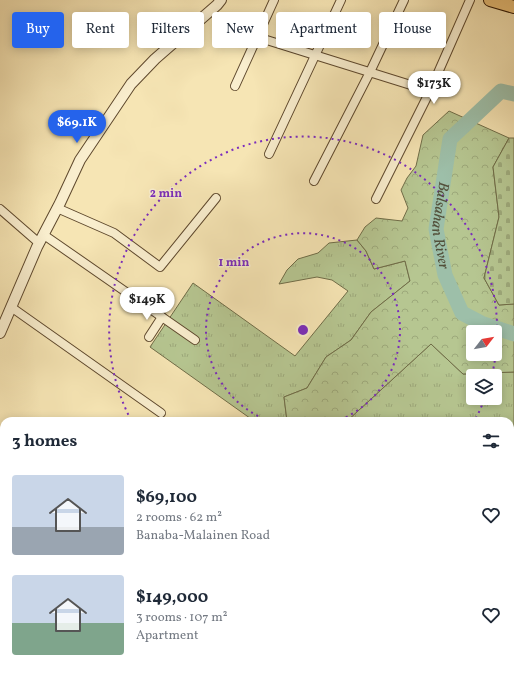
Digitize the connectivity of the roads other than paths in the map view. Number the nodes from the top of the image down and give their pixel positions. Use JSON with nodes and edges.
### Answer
{"nodes":[{"id":1,"x":221,"y":0,"type":"edge"},
{"id":2,"x":274,"y":0,"type":"edge"},
{"id":3,"x":341,"y":0,"type":"edge"},
{"id":4,"x":404,"y":0,"type":"edge"},
{"id":5,"x":470,"y":0,"type":"edge"},
{"id":6,"x":490,"y":0,"type":"edge"},
{"id":7,"x":514,"y":7,"type":"edge"},
{"id":8,"x":268,"y":13,"type":"edge"},
{"id":9,"x":268,"y":41,"type":"edge"},
{"id":10,"x":252,"y":48,"type":"edge"},
{"id":11,"x":315,"y":56,"type":"junction"},
{"id":12,"x":370,"y":72,"type":"junction"},
{"id":13,"x":235,"y":86,"type":"dead end"},
{"id":14,"x":430,"y":91,"type":"junction"},
{"id":15,"x":269,"y":154,"type":"dead end"},
{"id":16,"x":314,"y":181,"type":"dead end"},
{"id":17,"x":216,"y":198,"type":"dead end"},
{"id":18,"x":376,"y":199,"type":"dead end"},
{"id":19,"x":57,"y":208,"type":"junction"},
{"id":20,"x":0,"y":209,"type":"edge"},
{"id":21,"x":41,"y":239,"type":"junction"},
{"id":22,"x":11,"y":307,"type":"junction"},
{"id":23,"x":162,"y":317,"type":"junction"},
{"id":24,"x":0,"y":333,"type":"edge"},
{"id":25,"x":149,"y":337,"type":"dead end"},
{"id":26,"x":195,"y":340,"type":"dead end"},
{"id":27,"x":161,"y":413,"type":"dead end"}],
"edges":[{"from":1,"to":19,"type":"street"},
{"from":2,"to":8,"type":"street"},
{"from":3,"to":11,"type":"street"},
{"from":4,"to":12,"type":"street"},
{"from":5,"to":14,"type":"street"},
{"from":6,"to":7,"type":"main road"},
{"from":9,"to":11,"type":"street"},
{"from":10,"to":13,"type":"street"},
{"from":11,"to":12,"type":"street"},
{"from":11,"to":15,"type":"street"},
{"from":12,"to":14,"type":"street"},
{"from":12,"to":16,"type":"street"},
{"from":14,"to":18,"type":"street"},
{"from":17,"to":19,"type":"street"},
{"from":19,"to":21,"type":"street"},
{"from":20,"to":21,"type":"street"},
{"from":21,"to":22,"type":"street"},
{"from":21,"to":23,"type":"street"},
{"from":22,"to":24,"type":"street"},
{"from":22,"to":27,"type":"street"},
{"from":23,"to":25,"type":"street"},
{"from":23,"to":26,"type":"street"}]}
